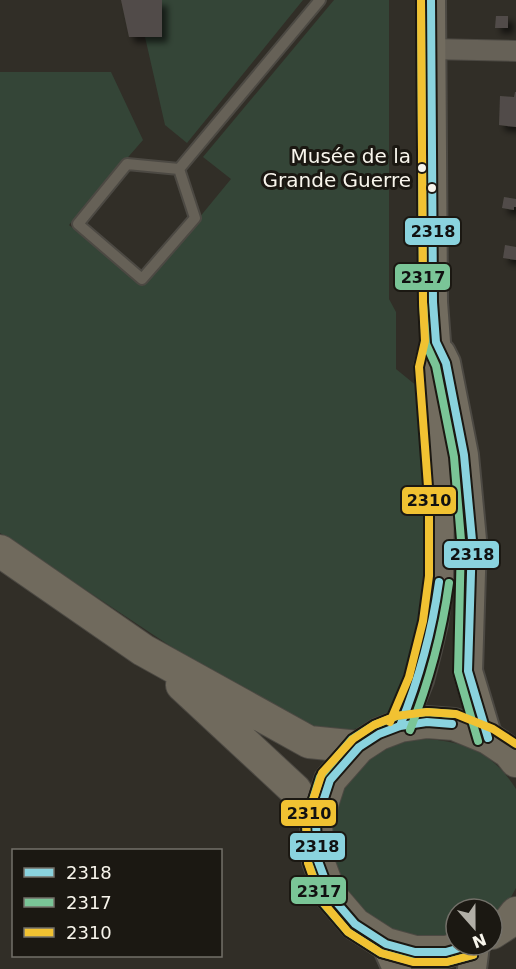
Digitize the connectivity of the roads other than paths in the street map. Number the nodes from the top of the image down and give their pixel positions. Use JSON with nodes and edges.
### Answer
{"nodes":[{"id":1,"x":320,"y":0,"type":"edge"},
{"id":2,"x":431,"y":0,"type":"edge"},
{"id":3,"x":431,"y":49,"type":"junction"},
{"id":4,"x":516,"y":51,"type":"edge"},
{"id":5,"x":179,"y":169,"type":"junction"},
{"id":6,"x":435,"y":342,"type":"junction"},
{"id":7,"x":0,"y":551,"type":"edge"},
{"id":8,"x":143,"y":650,"type":"junction"},
{"id":9,"x":400,"y":726,"type":"junction"},
{"id":10,"x":488,"y":738,"type":"junction"},
{"id":11,"x":359,"y":747,"type":"junction"},
{"id":12,"x":516,"y":761,"type":"edge"},
{"id":13,"x":316,"y":823,"type":"junction"},
{"id":14,"x":516,"y":913,"type":"edge"},
{"id":15,"x":504,"y":925,"type":"edge"},
{"id":16,"x":444,"y":952,"type":"edge"},
{"id":17,"x":392,"y":956,"type":"edge"}],
"edges":[{"from":1,"to":5,"type":"lane"},
{"from":2,"to":3,"type":"main road"},
{"from":3,"to":4,"type":"street"},
{"from":3,"to":6,"type":"main road"},
{"from":5,"to":5,"type":"lane"},
{"from":6,"to":9,"type":"main road"},
{"from":6,"to":10,"type":"main road"},
{"from":7,"to":8,"type":"main road"},
{"from":8,"to":11,"type":"main road"},
{"from":8,"to":13,"type":"main road"},
{"from":9,"to":10,"type":"main road"},
{"from":9,"to":11,"type":"main road"},
{"from":10,"to":12,"type":"main road"},
{"from":11,"to":13,"type":"main road"},
{"from":13,"to":17,"type":"main road"},
{"from":14,"to":15,"type":"main road"},
{"from":16,"to":17,"type":"main road"}]}
